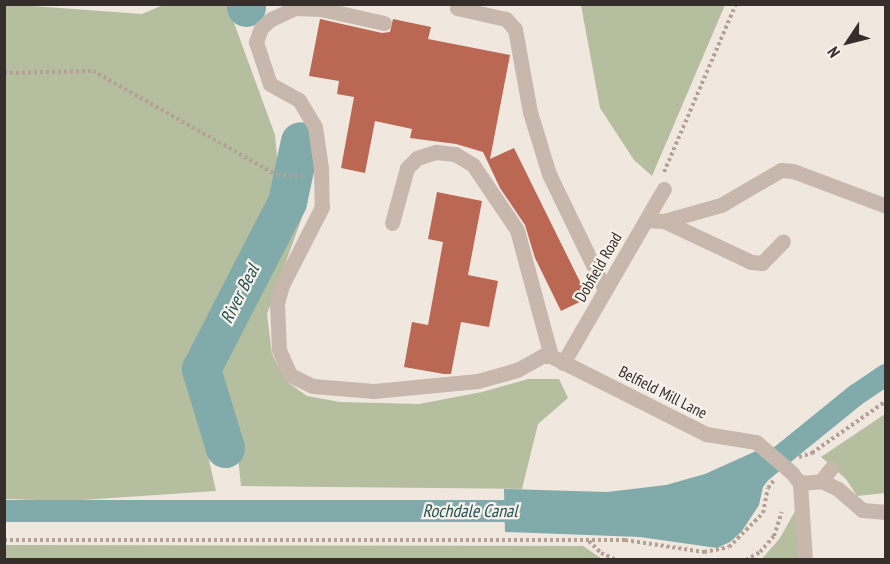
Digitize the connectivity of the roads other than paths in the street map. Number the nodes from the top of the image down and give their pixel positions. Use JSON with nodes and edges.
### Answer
{"nodes":[{"id":1,"x":457,"y":8,"type":"dead end"},
{"id":2,"x":384,"y":23,"type":"dead end"},
{"id":3,"x":664,"y":189,"type":"road end"},
{"id":4,"x":885,"y":206,"type":"edge"},
{"id":5,"x":646,"y":220,"type":"junction"},
{"id":6,"x":664,"y":221,"type":"junction"},
{"id":7,"x":392,"y":223,"type":"dead end"},
{"id":8,"x":783,"y":241,"type":"dead end"},
{"id":9,"x":605,"y":290,"type":"junction"},
{"id":10,"x":557,"y":360,"type":"junction"},
{"id":11,"x":831,"y":468,"type":"dead end"},
{"id":12,"x":792,"y":476,"type":"junction"},
{"id":13,"x":821,"y":481,"type":"junction"},
{"id":14,"x":885,"y":513,"type":"edge"},
{"id":15,"x":805,"y":560,"type":"edge"}],
"edges":[{"from":1,"to":9,"type":"street"},
{"from":2,"to":10,"type":"street"},
{"from":3,"to":5,"type":"street","name":"Dobfield Road"},
{"from":4,"to":6,"type":"street"},
{"from":5,"to":6,"type":"street"},
{"from":5,"to":9,"type":"street","name":"Dobfield Road"},
{"from":6,"to":8,"type":"street"},
{"from":7,"to":10,"type":"street"},
{"from":9,"to":10,"type":"street","name":"Dobfield Road"},
{"from":10,"to":12,"type":"street","name":"Belfield Mill Lane","bridge":true},
{"from":11,"to":13,"type":"street"},
{"from":12,"to":13,"type":"street"},
{"from":12,"to":15,"type":"street"},
{"from":13,"to":14,"type":"street"}]}
